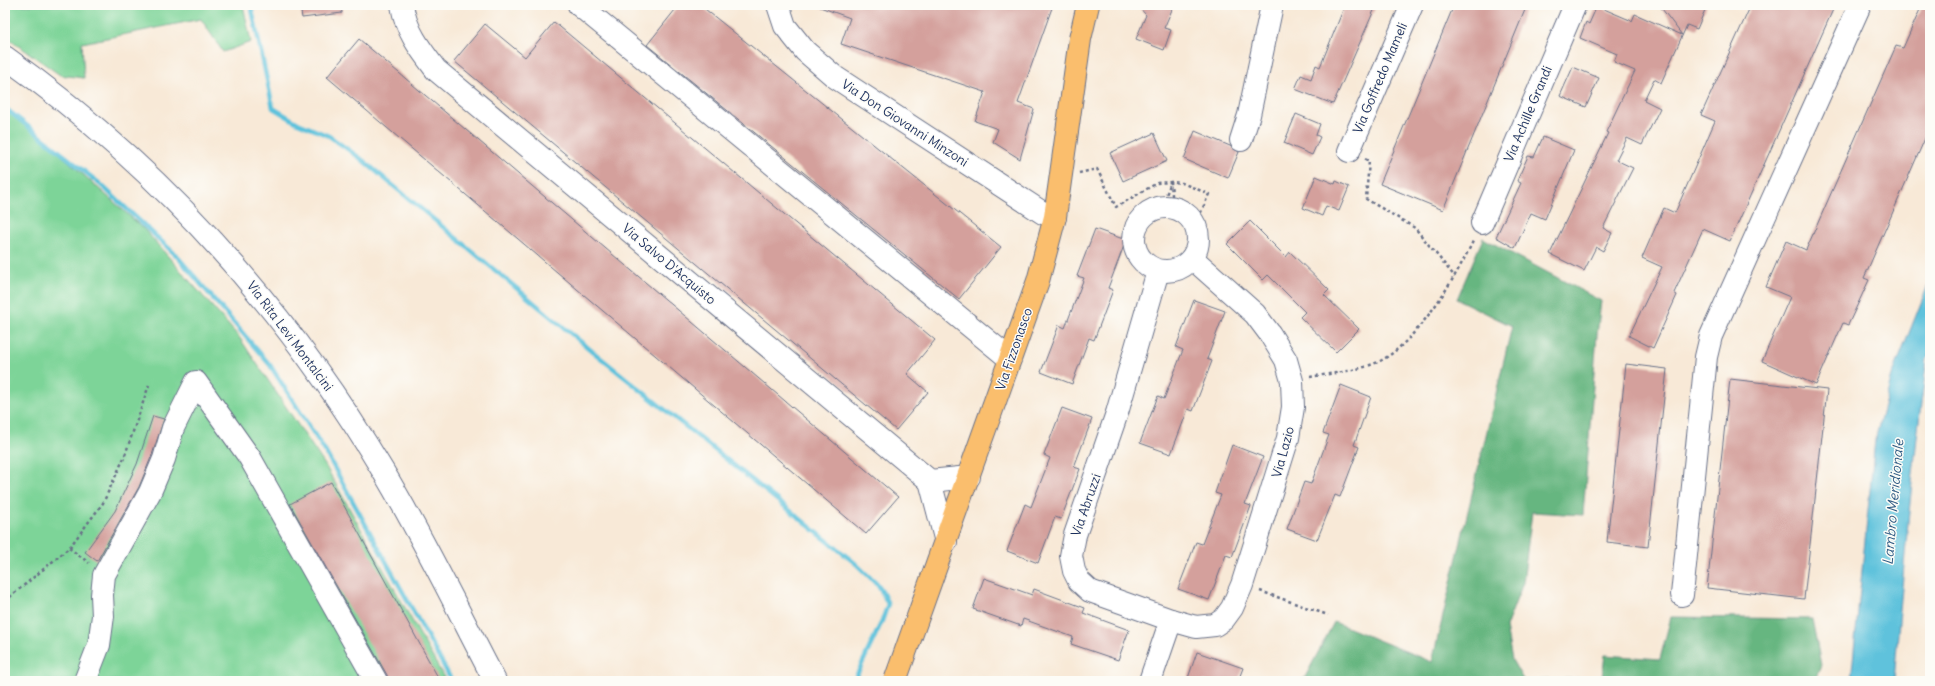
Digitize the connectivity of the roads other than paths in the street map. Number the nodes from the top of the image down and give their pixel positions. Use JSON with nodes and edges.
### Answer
{"nodes":[{"id":1,"x":402,"y":5,"type":"edge"},
{"id":2,"x":579,"y":5,"type":"edge"},
{"id":3,"x":778,"y":5,"type":"edge"},
{"id":4,"x":1088,"y":5,"type":"edge"},
{"id":5,"x":1272,"y":5,"type":"edge"},
{"id":6,"x":1412,"y":5,"type":"edge"},
{"id":7,"x":1575,"y":5,"type":"edge"},
{"id":8,"x":1860,"y":5,"type":"edge"},
{"id":9,"x":5,"y":57,"type":"edge"},
{"id":10,"x":1241,"y":140,"type":"dead end"},
{"id":11,"x":1349,"y":151,"type":"road end"},
{"id":12,"x":1055,"y":217,"type":"junction"},
{"id":13,"x":1482,"y":222,"type":"road end"},
{"id":14,"x":1192,"y":258,"type":"junction"},
{"id":15,"x":1158,"y":271,"type":"junction"},
{"id":16,"x":1010,"y":359,"type":"junction"},
{"id":17,"x":969,"y":477,"type":"junction"},
{"id":18,"x":930,"y":481,"type":"junction"},
{"id":19,"x":946,"y":542,"type":"junction"},
{"id":20,"x":1682,"y":595,"type":"dead end"},
{"id":21,"x":1171,"y":620,"type":"junction"},
{"id":22,"x":85,"y":681,"type":"edge"},
{"id":23,"x":376,"y":681,"type":"edge"},
{"id":24,"x":495,"y":681,"type":"edge"},
{"id":25,"x":895,"y":681,"type":"edge"},
{"id":26,"x":1150,"y":681,"type":"edge"}],
"edges":[{"from":1,"to":18,"type":"street","name":"Via Salvo D'Acquisto"},
{"from":2,"to":16,"type":"street"},
{"from":3,"to":12,"type":"street","name":"Via Don Giovanni Minzoni"},
{"from":4,"to":12,"type":"main road","name":"Via Fizzonasco"},
{"from":5,"to":10,"type":"street"},
{"from":6,"to":11,"type":"street","name":"Via Goffredo Mameli"},
{"from":7,"to":13,"type":"street","name":"Via Achille Grandi"},
{"from":8,"to":20,"type":"street"},
{"from":9,"to":24,"type":"street","name":"Via Rita Levi Montalcini"},
{"from":12,"to":16,"type":"main road","name":"Via Fizzonasco"},
{"from":14,"to":15,"type":"street"},
{"from":14,"to":15,"type":"street"},
{"from":14,"to":21,"type":"street","name":"Via Lazio"},
{"from":15,"to":21,"type":"street","name":"Via Abruzzi"},
{"from":16,"to":17,"type":"main road","name":"Via Fizzonasco"},
{"from":17,"to":18,"type":"street"},
{"from":17,"to":19,"type":"main road","name":"Via Fizzonasco"},
{"from":18,"to":19,"type":"street"},
{"from":19,"to":25,"type":"main road","name":"Via Fizzonasco"},
{"from":21,"to":26,"type":"street"},
{"from":22,"to":23,"type":"street"}]}
